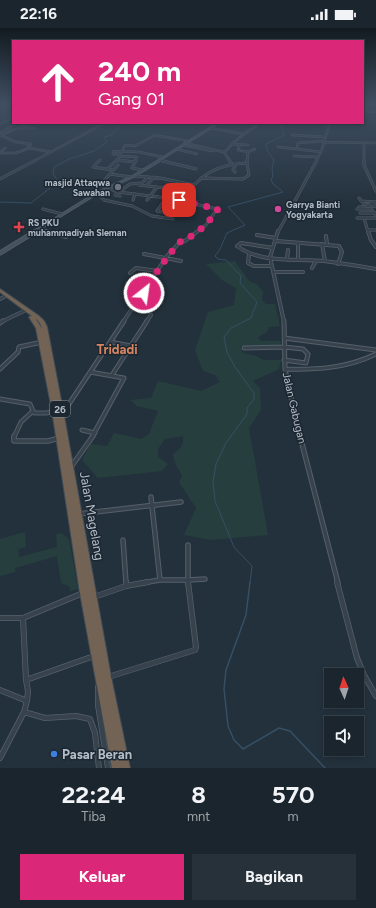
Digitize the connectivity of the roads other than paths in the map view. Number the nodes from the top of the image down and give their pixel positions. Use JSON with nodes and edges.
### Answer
{"nodes":[{"id":1,"x":8,"y":139,"type":"edge"},
{"id":2,"x":76,"y":139,"type":"edge"},
{"id":3,"x":148,"y":139,"type":"edge"},
{"id":4,"x":168,"y":139,"type":"edge"},
{"id":5,"x":175,"y":139,"type":"edge"},
{"id":6,"x":193,"y":139,"type":"edge"},
{"id":7,"x":239,"y":139,"type":"edge"},
{"id":8,"x":315,"y":139,"type":"edge"},
{"id":9,"x":324,"y":140,"type":"junction"},
{"id":10,"x":186,"y":143,"type":"junction"},
{"id":11,"x":364,"y":143,"type":"junction"},
{"id":12,"x":376,"y":143,"type":"edge"},
{"id":13,"x":232,"y":144,"type":"junction"},
{"id":14,"x":240,"y":144,"type":"junction"},
{"id":15,"x":248,"y":145,"type":"dead end"},
{"id":16,"x":135,"y":146,"type":"junction"},
{"id":17,"x":278,"y":147,"type":"dead end"},
{"id":18,"x":5,"y":148,"type":"dead end"},
{"id":19,"x":30,"y":148,"type":"junction"},
{"id":20,"x":176,"y":149,"type":"junction"},
{"id":21,"x":255,"y":149,"type":"dead end"},
{"id":22,"x":298,"y":149,"type":"junction"},
{"id":23,"x":309,"y":150,"type":"junction"},
{"id":24,"x":0,"y":152,"type":"edge"},
{"id":25,"x":51,"y":152,"type":"junction"},
{"id":26,"x":120,"y":152,"type":"junction"},
{"id":27,"x":138,"y":152,"type":"junction"},
{"id":28,"x":224,"y":152,"type":"junction"},
{"id":29,"x":248,"y":152,"type":"junction"},
{"id":30,"x":321,"y":152,"type":"junction"},
{"id":31,"x":197,"y":154,"type":"dead end"},
{"id":32,"x":120,"y":155,"type":"junction"},
{"id":33,"x":137,"y":157,"type":"junction"},
{"id":34,"x":163,"y":157,"type":"junction"},
{"id":35,"x":310,"y":157,"type":"junction"},
{"id":36,"x":318,"y":157,"type":"junction"},
{"id":37,"x":100,"y":160,"type":"dead end"},
{"id":38,"x":117,"y":160,"type":"junction"},
{"id":39,"x":159,"y":160,"type":"junction"},
{"id":40,"x":135,"y":162,"type":"junction"},
{"id":41,"x":247,"y":163,"type":"junction"},
{"id":42,"x":231,"y":164,"type":"junction"},
{"id":43,"x":118,"y":165,"type":"dead end"},
{"id":44,"x":107,"y":169,"type":"junction"},
{"id":45,"x":196,"y":169,"type":"dead end"},
{"id":46,"x":113,"y":170,"type":"junction"},
{"id":47,"x":142,"y":170,"type":"junction"},
{"id":48,"x":235,"y":172,"type":"dead end"},
{"id":49,"x":110,"y":174,"type":"junction"},
{"id":50,"x":133,"y":176,"type":"junction"},
{"id":51,"x":148,"y":177,"type":"junction"},
{"id":52,"x":154,"y":177,"type":"junction"},
{"id":53,"x":201,"y":178,"type":"junction"},
{"id":54,"x":0,"y":179,"type":"edge"},
{"id":55,"x":139,"y":185,"type":"junction"},
{"id":56,"x":146,"y":186,"type":"junction"},
{"id":57,"x":157,"y":187,"type":"junction"},
{"id":58,"x":106,"y":188,"type":"junction"},
{"id":59,"x":176,"y":190,"type":"junction"},
{"id":60,"x":184,"y":191,"type":"dead end"},
{"id":61,"x":376,"y":191,"type":"edge"},
{"id":62,"x":119,"y":192,"type":"junction"},
{"id":63,"x":96,"y":193,"type":"junction"},
{"id":64,"x":135,"y":194,"type":"junction"},
{"id":65,"x":150,"y":195,"type":"junction"},
{"id":66,"x":120,"y":196,"type":"dead end"},
{"id":67,"x":167,"y":198,"type":"junction"},
{"id":68,"x":359,"y":198,"type":"dead end"},
{"id":69,"x":133,"y":200,"type":"dead end"},
{"id":70,"x":147,"y":200,"type":"dead end"},
{"id":71,"x":361,"y":201,"type":"junction"},
{"id":72,"x":376,"y":202,"type":"edge"},
{"id":73,"x":376,"y":206,"type":"edge"},
{"id":74,"x":359,"y":207,"type":"dead end"},
{"id":75,"x":370,"y":208,"type":"junction"},
{"id":76,"x":43,"y":209,"type":"dead end"},
{"id":77,"x":356,"y":209,"type":"dead end"},
{"id":78,"x":157,"y":211,"type":"junction"},
{"id":79,"x":170,"y":213,"type":"dead end"},
{"id":80,"x":360,"y":213,"type":"dead end"},
{"id":81,"x":374,"y":213,"type":"edge"},
{"id":82,"x":62,"y":214,"type":"junction"},
{"id":83,"x":151,"y":214,"type":"junction"},
{"id":84,"x":376,"y":217,"type":"edge"},
{"id":85,"x":357,"y":218,"type":"dead end"},
{"id":86,"x":364,"y":218,"type":"junction"},
{"id":87,"x":173,"y":219,"type":"dead end"},
{"id":88,"x":39,"y":229,"type":"junction"},
{"id":89,"x":376,"y":229,"type":"edge"},
{"id":90,"x":368,"y":230,"type":"junction"},
{"id":91,"x":257,"y":235,"type":"dead end"},
{"id":92,"x":326,"y":236,"type":"dead end"},
{"id":93,"x":66,"y":237,"type":"dead end"},
{"id":94,"x":276,"y":239,"type":"junction"},
{"id":95,"x":298,"y":243,"type":"junction"},
{"id":96,"x":322,"y":244,"type":"junction"},
{"id":97,"x":327,"y":244,"type":"junction"},
{"id":98,"x":376,"y":247,"type":"edge"},
{"id":99,"x":273,"y":248,"type":"junction"},
{"id":100,"x":288,"y":250,"type":"dead end"},
{"id":101,"x":0,"y":253,"type":"edge"},
{"id":102,"x":144,"y":254,"type":"dead end"},
{"id":103,"x":249,"y":254,"type":"junction"},
{"id":104,"x":270,"y":257,"type":"junction"},
{"id":105,"x":166,"y":258,"type":"junction"},
{"id":106,"x":287,"y":259,"type":"junction"},
{"id":107,"x":298,"y":260,"type":"junction"},
{"id":108,"x":181,"y":261,"type":"dead end"},
{"id":109,"x":316,"y":261,"type":"junction"},
{"id":110,"x":326,"y":261,"type":"junction"},
{"id":111,"x":338,"y":264,"type":"junction"},
{"id":112,"x":272,"y":266,"type":"junction"},
{"id":113,"x":312,"y":268,"type":"dead end"},
{"id":114,"x":376,"y":269,"type":"edge"},
{"id":115,"x":157,"y":271,"type":"junction"},
{"id":116,"x":273,"y":272,"type":"junction"},
{"id":117,"x":303,"y":272,"type":"dead end"},
{"id":118,"x":130,"y":273,"type":"dead end"},
{"id":119,"x":0,"y":290,"type":"edge"},
{"id":120,"x":1,"y":297,"type":"edge"},
{"id":121,"x":24,"y":310,"type":"junction"},
{"id":122,"x":151,"y":315,"type":"dead end"},
{"id":123,"x":0,"y":323,"type":"edge"},
{"id":124,"x":284,"y":338,"type":"junction"},
{"id":125,"x":42,"y":342,"type":"junction"},
{"id":126,"x":110,"y":342,"type":"junction"},
{"id":127,"x":131,"y":346,"type":"junction"},
{"id":128,"x":284,"y":347,"type":"junction"},
{"id":129,"x":244,"y":348,"type":"dead end"},
{"id":130,"x":376,"y":350,"type":"edge"},
{"id":131,"x":376,"y":354,"type":"edge"},
{"id":132,"x":284,"y":360,"type":"junction"},
{"id":133,"x":0,"y":369,"type":"edge"},
{"id":134,"x":285,"y":369,"type":"junction"},
{"id":135,"x":90,"y":372,"type":"junction"},
{"id":136,"x":112,"y":375,"type":"junction"},
{"id":137,"x":0,"y":399,"type":"edge"},
{"id":138,"x":55,"y":410,"type":"junction"},
{"id":139,"x":33,"y":411,"type":"junction"},
{"id":140,"x":61,"y":416,"type":"junction"},
{"id":141,"x":82,"y":430,"type":"dead end"},
{"id":142,"x":95,"y":433,"type":"junction"},
{"id":143,"x":59,"y":438,"type":"junction"},
{"id":144,"x":70,"y":469,"type":"junction"},
{"id":145,"x":151,"y":497,"type":"dead end"},
{"id":146,"x":181,"y":502,"type":"dead end"},
{"id":147,"x":153,"y":505,"type":"junction"},
{"id":148,"x":78,"y":514,"type":"junction"},
{"id":149,"x":123,"y":540,"type":"dead end"},
{"id":150,"x":188,"y":545,"type":"dead end"},
{"id":151,"x":81,"y":550,"type":"junction"},
{"id":152,"x":205,"y":579,"type":"dead end"},
{"id":153,"x":160,"y":580,"type":"junction"},
{"id":154,"x":188,"y":580,"type":"junction"},
{"id":155,"x":126,"y":586,"type":"junction"},
{"id":156,"x":84,"y":593,"type":"junction"},
{"id":157,"x":93,"y":598,"type":"junction"},
{"id":158,"x":0,"y":618,"type":"edge"},
{"id":159,"x":23,"y":618,"type":"junction"},
{"id":160,"x":96,"y":655,"type":"junction"},
{"id":161,"x":102,"y":674,"type":"junction"},
{"id":162,"x":26,"y":680,"type":"junction"},
{"id":163,"x":0,"y":690,"type":"edge"},
{"id":164,"x":376,"y":696,"type":"edge"},
{"id":165,"x":27,"y":701,"type":"junction"},
{"id":166,"x":24,"y":712,"type":"junction"},
{"id":167,"x":0,"y":758,"type":"edge"},
{"id":168,"x":99,"y":768,"type":"edge"},
{"id":169,"x":108,"y":768,"type":"edge"},
{"id":170,"x":117,"y":768,"type":"edge"},
{"id":171,"x":125,"y":768,"type":"edge"}],
"edges":[{"from":1,"to":19,"type":"street"},
{"from":2,"to":25,"type":"street"},
{"from":3,"to":16,"type":"street"},
{"from":4,"to":10,"type":"street"},
{"from":5,"to":10,"type":"street"},
{"from":6,"to":10,"type":"main road"},
{"from":7,"to":13,"type":"street"},
{"from":8,"to":9,"type":"street"},
{"from":9,"to":11,"type":"street"},
{"from":9,"to":22,"type":"street"},
{"from":9,"to":30,"type":"street"},
{"from":10,"to":10,"type":"street"},
{"from":10,"to":20,"type":"main road"},
{"from":10,"to":28,"type":"street"},
{"from":11,"to":12,"type":"street"},
{"from":11,"to":61,"type":"street"},
{"from":13,"to":14,"type":"street"},
{"from":13,"to":28,"type":"street"},
{"from":14,"to":15,"type":"street"},
{"from":14,"to":29,"type":"street"},
{"from":16,"to":26,"type":"street"},
{"from":16,"to":27,"type":"street"},
{"from":17,"to":22,"type":"street"},
{"from":18,"to":24,"type":"street"},
{"from":19,"to":24,"type":"street"},
{"from":19,"to":25,"type":"street"},
{"from":20,"to":31,"type":"street"},
{"from":20,"to":34,"type":"main road"},
{"from":21,"to":29,"type":"street"},
{"from":22,"to":23,"type":"street"},
{"from":22,"to":35,"type":"street"},
{"from":23,"to":30,"type":"street"},
{"from":23,"to":35,"type":"street"},
{"from":25,"to":54,"type":"street"},
{"from":26,"to":27,"type":"street"},
{"from":26,"to":32,"type":"street"},
{"from":26,"to":32,"type":"street"},
{"from":27,"to":33,"type":"street"},
{"from":27,"to":34,"type":"street"},
{"from":28,"to":42,"type":"street"},
{"from":29,"to":41,"type":"street"},
{"from":30,"to":36,"type":"street"},
{"from":32,"to":33,"type":"street"},
{"from":32,"to":38,"type":"street"},
{"from":33,"to":40,"type":"street"},
{"from":34,"to":39,"type":"main road"},
{"from":35,"to":36,"type":"street"},
{"from":36,"to":94,"type":"street"},
{"from":37,"to":44,"type":"street"},
{"from":38,"to":40,"type":"street"},
{"from":38,"to":44,"type":"street"},
{"from":39,"to":45,"type":"street"},
{"from":39,"to":47,"type":"main road"},
{"from":40,"to":47,"type":"street"},
{"from":41,"to":42,"type":"street"},
{"from":41,"to":53,"type":"street"},
{"from":42,"to":48,"type":"street"},
{"from":42,"to":53,"type":"street"},
{"from":43,"to":46,"type":"street"},
{"from":44,"to":46,"type":"street"},
{"from":46,"to":49,"type":"street"},
{"from":47,"to":50,"type":"main road"},
{"from":49,"to":50,"type":"street"},
{"from":49,"to":58,"type":"street"},
{"from":50,"to":51,"type":"street"},
{"from":50,"to":58,"type":"main road"},
{"from":51,"to":52,"type":"street"},
{"from":51,"to":55,"type":"street"},
{"from":52,"to":53,"type":"street"},
{"from":52,"to":56,"type":"street"},
{"from":55,"to":56,"type":"street"},
{"from":55,"to":62,"type":"street"},
{"from":56,"to":57,"type":"street"},
{"from":57,"to":59,"type":"street"},
{"from":57,"to":65,"type":"street"},
{"from":58,"to":62,"type":"street"},
{"from":58,"to":63,"type":"main road"},
{"from":59,"to":60,"type":"street"},
{"from":59,"to":67,"type":"street"},
{"from":62,"to":64,"type":"street"},
{"from":62,"to":66,"type":"street"},
{"from":63,"to":82,"type":"main road"},
{"from":63,"to":83,"type":"street"},
{"from":64,"to":65,"type":"street"},
{"from":64,"to":69,"type":"street"},
{"from":65,"to":67,"type":"street"},
{"from":65,"to":70,"type":"street"},
{"from":67,"to":78,"type":"street"},
{"from":67,"to":105,"type":"street"},
{"from":68,"to":71,"type":"street"},
{"from":71,"to":72,"type":"street"},
{"from":71,"to":75,"type":"street"},
{"from":73,"to":75,"type":"street"},
{"from":74,"to":75,"type":"street"},
{"from":75,"to":77,"type":"street"},
{"from":75,"to":81,"type":"street"},
{"from":76,"to":82,"type":"street"},
{"from":78,"to":79,"type":"street"},
{"from":78,"to":83,"type":"street"},
{"from":80,"to":81,"type":"street"},
{"from":81,"to":84,"type":"street"},
{"from":82,"to":88,"type":"main road"},
{"from":83,"to":87,"type":"street"},
{"from":84,"to":86,"type":"street"},
{"from":85,"to":86,"type":"street"},
{"from":86,"to":90,"type":"street"},
{"from":88,"to":93,"type":"street"},
{"from":88,"to":101,"type":"main road"},
{"from":89,"to":90,"type":"street"},
{"from":90,"to":98,"type":"street"},
{"from":91,"to":94,"type":"street"},
{"from":92,"to":97,"type":"street"},
{"from":94,"to":95,"type":"street"},
{"from":94,"to":99,"type":"street"},
{"from":95,"to":96,"type":"street"},
{"from":95,"to":107,"type":"street"},
{"from":96,"to":97,"type":"street"},
{"from":96,"to":110,"type":"street"},
{"from":97,"to":111,"type":"street"},
{"from":99,"to":103,"type":"street"},
{"from":99,"to":104,"type":"street"},
{"from":100,"to":106,"type":"street"},
{"from":102,"to":105,"type":"street"},
{"from":103,"to":104,"type":"street"},
{"from":103,"to":112,"type":"street"},
{"from":104,"to":106,"type":"street"},
{"from":104,"to":112,"type":"street","name":"Jalan Gabugan"},
{"from":105,"to":108,"type":"street"},
{"from":105,"to":115,"type":"street"},
{"from":106,"to":107,"type":"street"},
{"from":107,"to":109,"type":"street"},
{"from":109,"to":110,"type":"street"},
{"from":109,"to":113,"type":"street"},
{"from":110,"to":111,"type":"street"},
{"from":111,"to":114,"type":"street"},
{"from":112,"to":116,"type":"street","name":"Jalan Gabugan"},
{"from":115,"to":118,"type":"street"},
{"from":115,"to":126,"type":"street"},
{"from":116,"to":117,"type":"street"},
{"from":116,"to":124,"type":"street","name":"Jalan Gabugan"},
{"from":119,"to":140,"type":"highway","name":"Jalan Magelang","number":"26"},
{"from":120,"to":121,"type":"highway","name":"Jalan Magelang","number":"26"},
{"from":121,"to":123,"type":"street"},
{"from":121,"to":125,"type":"highway","name":"Jalan Magelang","number":"26"},
{"from":122,"to":127,"type":"street"},
{"from":124,"to":128,"type":"street","name":"Jalan Gabugan"},
{"from":124,"to":130,"type":"street"},
{"from":125,"to":133,"type":"street"},
{"from":125,"to":138,"type":"highway","name":"Jalan Magelang","number":"26"},
{"from":126,"to":127,"type":"street"},
{"from":126,"to":135,"type":"street"},
{"from":127,"to":136,"type":"street"},
{"from":128,"to":129,"type":"street"},
{"from":128,"to":132,"type":"street","name":"Jalan Gabugan"},
{"from":128,"to":132,"type":"street"},
{"from":131,"to":134,"type":"street"},
{"from":132,"to":134,"type":"street","name":"Jalan Gabugan"},
{"from":134,"to":164,"type":"street","name":"Jalan Gabugan"},
{"from":135,"to":136,"type":"street"},
{"from":135,"to":140,"type":"street"},
{"from":136,"to":142,"type":"street"},
{"from":137,"to":139,"type":"street"},
{"from":138,"to":139,"type":"street"},
{"from":138,"to":143,"type":"highway","name":"Jalan Magelang","number":"26"},
{"from":139,"to":143,"type":"street"},
{"from":140,"to":144,"type":"highway","name":"Jalan Magelang","number":"26"},
{"from":141,"to":142,"type":"street"},
{"from":142,"to":144,"type":"street"},
{"from":143,"to":151,"type":"highway","name":"Jalan Magelang","number":"26"},
{"from":144,"to":148,"type":"highway","name":"Jalan Magelang","number":"26"},
{"from":145,"to":147,"type":"street"},
{"from":146,"to":147,"type":"street"},
{"from":147,"to":148,"type":"street"},
{"from":147,"to":153,"type":"street"},
{"from":148,"to":151,"type":"highway","name":"Jalan Magelang","number":"26"},
{"from":149,"to":155,"type":"street"},
{"from":150,"to":154,"type":"street"},
{"from":151,"to":156,"type":"highway","name":"Jalan Magelang","number":"26"},
{"from":151,"to":157,"type":"highway","name":"Jalan Magelang","number":"26"},
{"from":152,"to":154,"type":"street"},
{"from":153,"to":154,"type":"street"},
{"from":153,"to":155,"type":"street"},
{"from":154,"to":161,"type":"street"},
{"from":155,"to":157,"type":"street"},
{"from":156,"to":159,"type":"street"},
{"from":156,"to":160,"type":"highway","name":"Jalan Magelang","number":"26"},
{"from":157,"to":161,"type":"highway","name":"Jalan Magelang","number":"26"},
{"from":158,"to":159,"type":"street"},
{"from":159,"to":162,"type":"street"},
{"from":160,"to":161,"type":"highway","name":"Jalan Magelang","number":"26"},
{"from":160,"to":162,"type":"street"},
{"from":161,"to":169,"type":"street"},
{"from":161,"to":170,"type":"highway","name":"Jalan Magelang","number":"26"},
{"from":161,"to":171,"type":"highway","name":"Jalan Magelang","number":"26"},
{"from":162,"to":165,"type":"street"},
{"from":163,"to":165,"type":"street"},
{"from":165,"to":166,"type":"street"},
{"from":166,"to":167,"type":"street"},
{"from":166,"to":168,"type":"street"}]}
